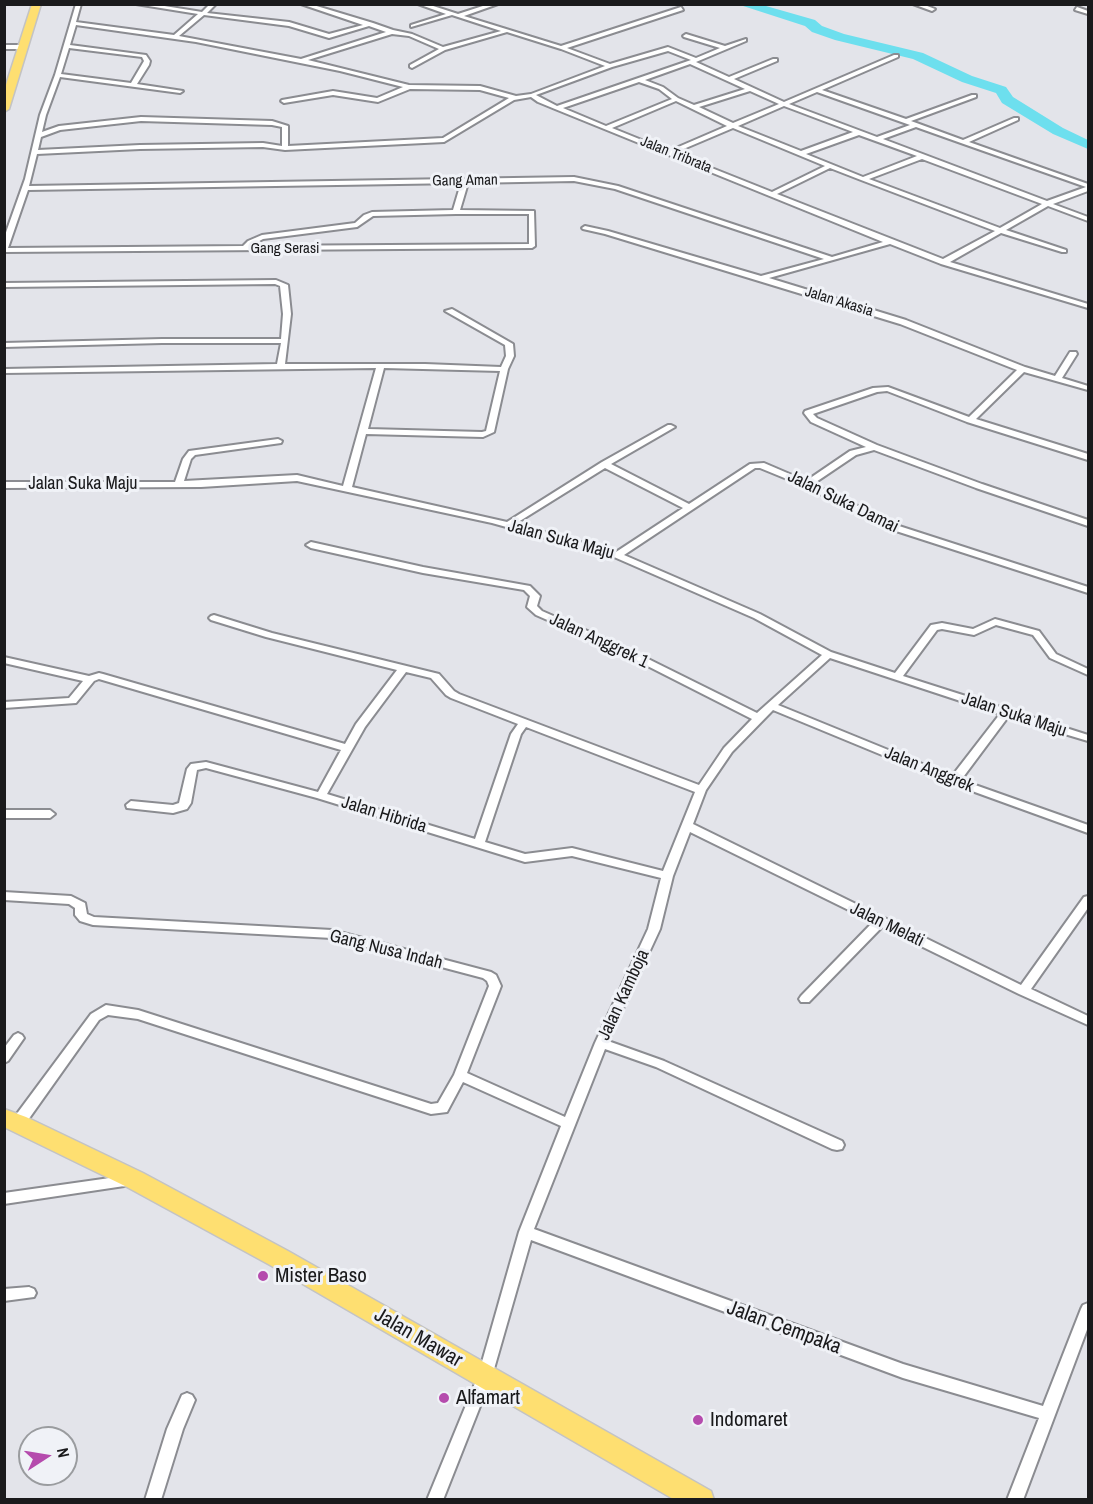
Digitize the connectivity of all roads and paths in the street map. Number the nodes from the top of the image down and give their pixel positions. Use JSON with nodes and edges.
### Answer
{"nodes":[{"id":1,"x":37,"y":4,"type":"edge"},
{"id":2,"x":79,"y":4,"type":"edge"},
{"id":3,"x":138,"y":4,"type":"edge"},
{"id":4,"x":214,"y":4,"type":"edge"},
{"id":5,"x":303,"y":4,"type":"edge"},
{"id":6,"x":420,"y":4,"type":"edge"},
{"id":7,"x":496,"y":4,"type":"edge"},
{"id":8,"x":915,"y":4,"type":"edge"},
{"id":9,"x":681,"y":9,"type":"dead end"},
{"id":10,"x":933,"y":9,"type":"dead end"},
{"id":11,"x":1077,"y":9,"type":"dead end"},
{"id":12,"x":204,"y":13,"type":"junction"},
{"id":13,"x":1089,"y":13,"type":"edge"},
{"id":14,"x":454,"y":15,"type":"junction"},
{"id":15,"x":73,"y":22,"type":"junction"},
{"id":16,"x":371,"y":24,"type":"junction"},
{"id":17,"x":412,"y":26,"type":"dead end"},
{"id":18,"x":506,"y":31,"type":"junction"},
{"id":19,"x":392,"y":32,"type":"junction"},
{"id":20,"x":686,"y":36,"type":"dead end"},
{"id":21,"x":175,"y":37,"type":"junction"},
{"id":22,"x":744,"y":40,"type":"dead end"},
{"id":23,"x":24,"y":46,"type":"junction"},
{"id":24,"x":66,"y":46,"type":"junction"},
{"id":25,"x":4,"y":47,"type":"edge"},
{"id":26,"x":563,"y":48,"type":"junction"},
{"id":27,"x":725,"y":48,"type":"junction"},
{"id":28,"x":443,"y":49,"type":"junction"},
{"id":29,"x":896,"y":56,"type":"dead end"},
{"id":30,"x":775,"y":60,"type":"dead end"},
{"id":31,"x":302,"y":61,"type":"junction"},
{"id":32,"x":693,"y":61,"type":"junction"},
{"id":33,"x":412,"y":66,"type":"dead end"},
{"id":34,"x":610,"y":66,"type":"junction"},
{"id":35,"x":58,"y":75,"type":"junction"},
{"id":36,"x":638,"y":79,"type":"junction"},
{"id":37,"x":729,"y":80,"type":"junction"},
{"id":38,"x":133,"y":85,"type":"junction"},
{"id":39,"x":409,"y":87,"type":"junction"},
{"id":40,"x":751,"y":89,"type":"junction"},
{"id":41,"x":818,"y":90,"type":"junction"},
{"id":42,"x":180,"y":91,"type":"dead end"},
{"id":43,"x":531,"y":96,"type":"junction"},
{"id":44,"x":974,"y":96,"type":"dead end"},
{"id":45,"x":516,"y":98,"type":"junction"},
{"id":46,"x":676,"y":99,"type":"junction"},
{"id":47,"x":284,"y":101,"type":"dead end"},
{"id":48,"x":786,"y":105,"type":"junction"},
{"id":49,"x":694,"y":107,"type":"junction"},
{"id":50,"x":557,"y":108,"type":"junction"},
{"id":51,"x":4,"y":109,"type":"edge"},
{"id":52,"x":1016,"y":119,"type":"dead end"},
{"id":53,"x":906,"y":121,"type":"junction"},
{"id":54,"x":916,"y":125,"type":"junction"},
{"id":55,"x":733,"y":126,"type":"junction"},
{"id":56,"x":606,"y":128,"type":"junction"},
{"id":57,"x":860,"y":132,"type":"junction"},
{"id":58,"x":37,"y":136,"type":"junction"},
{"id":59,"x":878,"y":139,"type":"junction"},
{"id":60,"x":963,"y":142,"type":"junction"},
{"id":61,"x":285,"y":147,"type":"junction"},
{"id":62,"x":34,"y":152,"type":"junction"},
{"id":63,"x":671,"y":152,"type":"junction"},
{"id":64,"x":802,"y":153,"type":"junction"},
{"id":65,"x":921,"y":157,"type":"junction"},
{"id":66,"x":831,"y":165,"type":"junction"},
{"id":67,"x":863,"y":179,"type":"junction"},
{"id":68,"x":465,"y":181,"type":"junction"},
{"id":69,"x":1089,"y":187,"type":"edge"},
{"id":70,"x":26,"y":188,"type":"junction"},
{"id":71,"x":773,"y":194,"type":"junction"},
{"id":72,"x":1049,"y":203,"type":"junction"},
{"id":73,"x":456,"y":212,"type":"junction"},
{"id":74,"x":1089,"y":219,"type":"edge"},
{"id":75,"x":585,"y":228,"type":"dead end"},
{"id":76,"x":999,"y":230,"type":"junction"},
{"id":77,"x":890,"y":242,"type":"junction"},
{"id":78,"x":244,"y":249,"type":"junction"},
{"id":79,"x":4,"y":250,"type":"edge"},
{"id":80,"x":1064,"y":251,"type":"dead end"},
{"id":81,"x":832,"y":259,"type":"junction"},
{"id":82,"x":944,"y":261,"type":"junction"},
{"id":83,"x":762,"y":278,"type":"junction"},
{"id":84,"x":4,"y":285,"type":"edge"},
{"id":85,"x":1089,"y":306,"type":"edge"},
{"id":86,"x":449,"y":311,"type":"dead end"},
{"id":87,"x":285,"y":341,"type":"junction"},
{"id":88,"x":4,"y":345,"type":"edge"},
{"id":89,"x":1073,"y":354,"type":"dead end"},
{"id":90,"x":281,"y":366,"type":"junction"},
{"id":91,"x":381,"y":366,"type":"junction"},
{"id":92,"x":504,"y":369,"type":"junction"},
{"id":93,"x":1022,"y":369,"type":"junction"},
{"id":94,"x":4,"y":371,"type":"edge"},
{"id":95,"x":1057,"y":379,"type":"junction"},
{"id":96,"x":1089,"y":388,"type":"edge"},
{"id":97,"x":970,"y":420,"type":"junction"},
{"id":98,"x":671,"y":428,"type":"dead end"},
{"id":99,"x":362,"y":431,"type":"junction"},
{"id":100,"x":278,"y":441,"type":"dead end"},
{"id":101,"x":874,"y":447,"type":"junction"},
{"id":102,"x":1089,"y":457,"type":"edge"},
{"id":103,"x":604,"y":464,"type":"junction"},
{"id":104,"x":4,"y":484,"type":"edge"},
{"id":105,"x":180,"y":484,"type":"junction"},
{"id":106,"x":807,"y":484,"type":"junction"},
{"id":107,"x":347,"y":488,"type":"junction"},
{"id":108,"x":689,"y":507,"type":"junction"},
{"id":109,"x":1089,"y":523,"type":"edge"},
{"id":110,"x":507,"y":525,"type":"junction"},
{"id":111,"x":311,"y":545,"type":"dead end"},
{"id":112,"x":617,"y":555,"type":"junction"},
{"id":113,"x":1089,"y":590,"type":"edge"},
{"id":114,"x":214,"y":618,"type":"dead end"},
{"id":115,"x":828,"y":654,"type":"junction"},
{"id":116,"x":4,"y":660,"type":"edge"},
{"id":117,"x":403,"y":669,"type":"junction"},
{"id":118,"x":1089,"y":672,"type":"edge"},
{"id":119,"x":898,"y":676,"type":"junction"},
{"id":120,"x":90,"y":679,"type":"junction"},
{"id":121,"x":4,"y":705,"type":"edge"},
{"id":122,"x":772,"y":706,"type":"junction"},
{"id":123,"x":1006,"y":713,"type":"junction"},
{"id":124,"x":758,"y":718,"type":"junction"},
{"id":125,"x":524,"y":723,"type":"junction"},
{"id":126,"x":1089,"y":738,"type":"edge"},
{"id":127,"x":347,"y":748,"type":"junction"},
{"id":128,"x":954,"y":781,"type":"junction"},
{"id":129,"x":702,"y":790,"type":"junction"},
{"id":130,"x":321,"y":796,"type":"junction"},
{"id":131,"x":131,"y":805,"type":"dead end"},
{"id":132,"x":4,"y":814,"type":"edge"},
{"id":133,"x":50,"y":814,"type":"dead end"},
{"id":134,"x":687,"y":826,"type":"junction"},
{"id":135,"x":1089,"y":829,"type":"edge"},
{"id":136,"x":478,"y":843,"type":"junction"},
{"id":137,"x":667,"y":876,"type":"junction"},
{"id":138,"x":4,"y":896,"type":"edge"},
{"id":139,"x":1089,"y":900,"type":"edge"},
{"id":140,"x":880,"y":922,"type":"junction"},
{"id":141,"x":1023,"y":991,"type":"junction"},
{"id":142,"x":805,"y":999,"type":"dead end"},
{"id":143,"x":1089,"y":1021,"type":"edge"},
{"id":144,"x":18,"y":1038,"type":"dead end"},
{"id":145,"x":601,"y":1043,"type":"junction"},
{"id":146,"x":4,"y":1058,"type":"edge"},
{"id":147,"x":460,"y":1075,"type":"junction"},
{"id":148,"x":11,"y":1120,"type":"edge"},
{"id":149,"x":569,"y":1124,"type":"junction"},
{"id":150,"x":837,"y":1145,"type":"dead end"},
{"id":151,"x":135,"y":1180,"type":"junction"},
{"id":152,"x":4,"y":1199,"type":"edge"},
{"id":153,"x":526,"y":1232,"type":"junction"},
{"id":154,"x":29,"y":1293,"type":"dead end"},
{"id":155,"x":4,"y":1295,"type":"edge"},
{"id":156,"x":1089,"y":1309,"type":"edge"},
{"id":157,"x":485,"y":1376,"type":"junction"},
{"id":158,"x":187,"y":1400,"type":"dead end"},
{"id":159,"x":1047,"y":1414,"type":"junction"},
{"id":160,"x":153,"y":1500,"type":"edge"},
{"id":161,"x":435,"y":1500,"type":"edge"},
{"id":162,"x":701,"y":1500,"type":"edge"},
{"id":163,"x":1015,"y":1500,"type":"edge"}],
"edges":[{"from":1,"to":23,"type":"main road"},
{"from":2,"to":15,"type":"street"},
{"from":3,"to":12,"type":"street"},
{"from":4,"to":12,"type":"street"},
{"from":5,"to":16,"type":"street"},
{"from":6,"to":14,"type":"street"},
{"from":7,"to":14,"type":"street"},
{"from":8,"to":10,"type":"street"},
{"from":9,"to":26,"type":"street"},
{"from":11,"to":13,"type":"street"},
{"from":12,"to":16,"type":"street"},
{"from":12,"to":21,"type":"street"},
{"from":14,"to":17,"type":"street"},
{"from":14,"to":18,"type":"street"},
{"from":15,"to":21,"type":"street"},
{"from":15,"to":24,"type":"street"},
{"from":16,"to":19,"type":"street"},
{"from":18,"to":26,"type":"street"},
{"from":18,"to":28,"type":"street"},
{"from":19,"to":28,"type":"street"},
{"from":19,"to":31,"type":"street"},
{"from":20,"to":27,"type":"street"},
{"from":21,"to":31,"type":"street"},
{"from":22,"to":27,"type":"street"},
{"from":23,"to":25,"type":"street"},
{"from":23,"to":51,"type":"main road"},
{"from":24,"to":35,"type":"street"},
{"from":24,"to":38,"type":"street"},
{"from":26,"to":34,"type":"street"},
{"from":27,"to":32,"type":"street"},
{"from":28,"to":33,"type":"street"},
{"from":29,"to":41,"type":"street"},
{"from":30,"to":37,"type":"street"},
{"from":31,"to":39,"type":"street"},
{"from":32,"to":34,"type":"street"},
{"from":32,"to":36,"type":"street"},
{"from":32,"to":37,"type":"street"},
{"from":34,"to":43,"type":"street"},
{"from":35,"to":38,"type":"street"},
{"from":35,"to":58,"type":"street"},
{"from":36,"to":46,"type":"street"},
{"from":36,"to":50,"type":"street"},
{"from":37,"to":40,"type":"street"},
{"from":38,"to":42,"type":"street"},
{"from":39,"to":45,"type":"street"},
{"from":39,"to":47,"type":"street"},
{"from":40,"to":48,"type":"street"},
{"from":40,"to":49,"type":"street"},
{"from":41,"to":48,"type":"street"},
{"from":41,"to":53,"type":"street"},
{"from":43,"to":45,"type":"street"},
{"from":43,"to":50,"type":"street","name":"Jalan Tribrata"},
{"from":44,"to":53,"type":"street"},
{"from":45,"to":61,"type":"street"},
{"from":46,"to":49,"type":"street"},
{"from":46,"to":56,"type":"street"},
{"from":48,"to":55,"type":"street"},
{"from":48,"to":57,"type":"street"},
{"from":49,"to":55,"type":"street"},
{"from":50,"to":56,"type":"street","name":"Jalan Tribrata"},
{"from":52,"to":60,"type":"street"},
{"from":53,"to":54,"type":"street"},
{"from":54,"to":59,"type":"street"},
{"from":54,"to":60,"type":"street"},
{"from":55,"to":63,"type":"street"},
{"from":55,"to":64,"type":"street"},
{"from":56,"to":63,"type":"street","name":"Jalan Tribrata"},
{"from":57,"to":59,"type":"street"},
{"from":57,"to":64,"type":"street"},
{"from":58,"to":61,"type":"street"},
{"from":58,"to":62,"type":"street"},
{"from":59,"to":65,"type":"street"},
{"from":60,"to":69,"type":"street"},
{"from":61,"to":62,"type":"street"},
{"from":62,"to":70,"type":"street"},
{"from":63,"to":71,"type":"street","name":"Jalan Tribrata"},
{"from":64,"to":66,"type":"street"},
{"from":65,"to":67,"type":"street"},
{"from":65,"to":72,"type":"street"},
{"from":66,"to":67,"type":"street"},
{"from":66,"to":71,"type":"street"},
{"from":67,"to":76,"type":"street"},
{"from":68,"to":70,"type":"street","name":"Gang Aman"},
{"from":68,"to":73,"type":"street"},
{"from":68,"to":81,"type":"street","name":"Gang Aman"},
{"from":69,"to":72,"type":"street"},
{"from":70,"to":79,"type":"street"},
{"from":71,"to":77,"type":"street","name":"Jalan Tribrata"},
{"from":72,"to":74,"type":"street"},
{"from":72,"to":76,"type":"street"},
{"from":73,"to":78,"type":"street"},
{"from":73,"to":78,"type":"street","name":"Gang Serasi"},
{"from":75,"to":83,"type":"street","name":"Jalan Akasia"},
{"from":76,"to":80,"type":"street"},
{"from":76,"to":82,"type":"street"},
{"from":77,"to":81,"type":"street"},
{"from":77,"to":82,"type":"street","name":"Jalan Tribrata"},
{"from":78,"to":79,"type":"street","name":"Gang Serasi"},
{"from":81,"to":83,"type":"street"},
{"from":82,"to":85,"type":"street","name":"Jalan Tribrata"},
{"from":83,"to":93,"type":"street","name":"Jalan Akasia"},
{"from":84,"to":87,"type":"street"},
{"from":86,"to":92,"type":"street"},
{"from":87,"to":88,"type":"street"},
{"from":87,"to":90,"type":"street"},
{"from":89,"to":95,"type":"street"},
{"from":90,"to":91,"type":"street"},
{"from":90,"to":94,"type":"street"},
{"from":91,"to":92,"type":"street"},
{"from":91,"to":99,"type":"street"},
{"from":92,"to":99,"type":"street"},
{"from":93,"to":95,"type":"street","name":"Jalan Akasia"},
{"from":93,"to":97,"type":"street"},
{"from":95,"to":96,"type":"street","name":"Jalan Akasia"},
{"from":97,"to":101,"type":"street"},
{"from":97,"to":102,"type":"street"},
{"from":98,"to":103,"type":"street"},
{"from":99,"to":107,"type":"street"},
{"from":100,"to":105,"type":"street"},
{"from":101,"to":106,"type":"street"},
{"from":101,"to":109,"type":"street"},
{"from":103,"to":108,"type":"street"},
{"from":103,"to":110,"type":"street"},
{"from":104,"to":105,"type":"street","name":"Jalan Suka Maju"},
{"from":105,"to":107,"type":"street","name":"Jalan Suka Maju"},
{"from":106,"to":108,"type":"street","name":"Jalan Suka Damai"},
{"from":106,"to":113,"type":"street","name":"Jalan Suka Damai"},
{"from":107,"to":110,"type":"street","name":"Jalan Suka Maju"},
{"from":108,"to":112,"type":"street","name":"Jalan Suka Damai"},
{"from":110,"to":112,"type":"street","name":"Jalan Suka Maju"},
{"from":111,"to":124,"type":"street","name":"Jalan Anggrek 1"},
{"from":112,"to":115,"type":"street","name":"Jalan Suka Maju"},
{"from":114,"to":117,"type":"street"},
{"from":115,"to":119,"type":"street","name":"Jalan Suka Maju"},
{"from":115,"to":122,"type":"street","name":"Jalan Kamboja"},
{"from":116,"to":120,"type":"street"},
{"from":117,"to":125,"type":"street"},
{"from":117,"to":127,"type":"street"},
{"from":118,"to":119,"type":"street"},
{"from":119,"to":123,"type":"street","name":"Jalan Suka Maju"},
{"from":120,"to":121,"type":"street"},
{"from":120,"to":127,"type":"street"},
{"from":122,"to":124,"type":"street","name":"Jalan Kamboja"},
{"from":122,"to":128,"type":"street","name":"Jalan Anggrek"},
{"from":123,"to":126,"type":"street","name":"Jalan Suka Maju"},
{"from":123,"to":128,"type":"street"},
{"from":124,"to":129,"type":"street","name":"Jalan Kamboja"},
{"from":125,"to":129,"type":"street"},
{"from":125,"to":136,"type":"street"},
{"from":127,"to":130,"type":"street"},
{"from":128,"to":135,"type":"street","name":"Jalan Anggrek"},
{"from":129,"to":134,"type":"street","name":"Jalan Kamboja"},
{"from":130,"to":131,"type":"street","name":"Jalan Hibrida"},
{"from":130,"to":136,"type":"street","name":"Jalan Hibrida"},
{"from":132,"to":133,"type":"street"},
{"from":134,"to":137,"type":"street","name":"Jalan Kamboja"},
{"from":134,"to":140,"type":"street","name":"Jalan Melati"},
{"from":136,"to":137,"type":"street","name":"Jalan Hibrida"},
{"from":137,"to":145,"type":"street","name":"Jalan Kamboja"},
{"from":138,"to":147,"type":"street","name":"Gang Nusa Indah"},
{"from":139,"to":141,"type":"street"},
{"from":140,"to":141,"type":"street","name":"Jalan Melati"},
{"from":140,"to":142,"type":"street"},
{"from":141,"to":143,"type":"street","name":"Jalan Melati"},
{"from":144,"to":146,"type":"street"},
{"from":145,"to":149,"type":"street","name":"Jalan Kamboja"},
{"from":145,"to":150,"type":"street"},
{"from":147,"to":148,"type":"street","name":"Gang Nusa Indah"},
{"from":147,"to":149,"type":"street"},
{"from":148,"to":151,"type":"main road","name":"Jalan Mawar"},
{"from":149,"to":153,"type":"street","name":"Jalan Kamboja"},
{"from":151,"to":152,"type":"street"},
{"from":151,"to":157,"type":"main road","name":"Jalan Mawar"},
{"from":153,"to":157,"type":"street","name":"Jalan Kamboja"},
{"from":153,"to":159,"type":"street","name":"Jalan Cempaka"},
{"from":154,"to":155,"type":"street"},
{"from":156,"to":159,"type":"street"},
{"from":157,"to":161,"type":"street","name":"Jalan Kamboja"},
{"from":157,"to":162,"type":"main road","name":"Jalan Mawar"},
{"from":158,"to":160,"type":"street"},
{"from":159,"to":163,"type":"street"}]}
